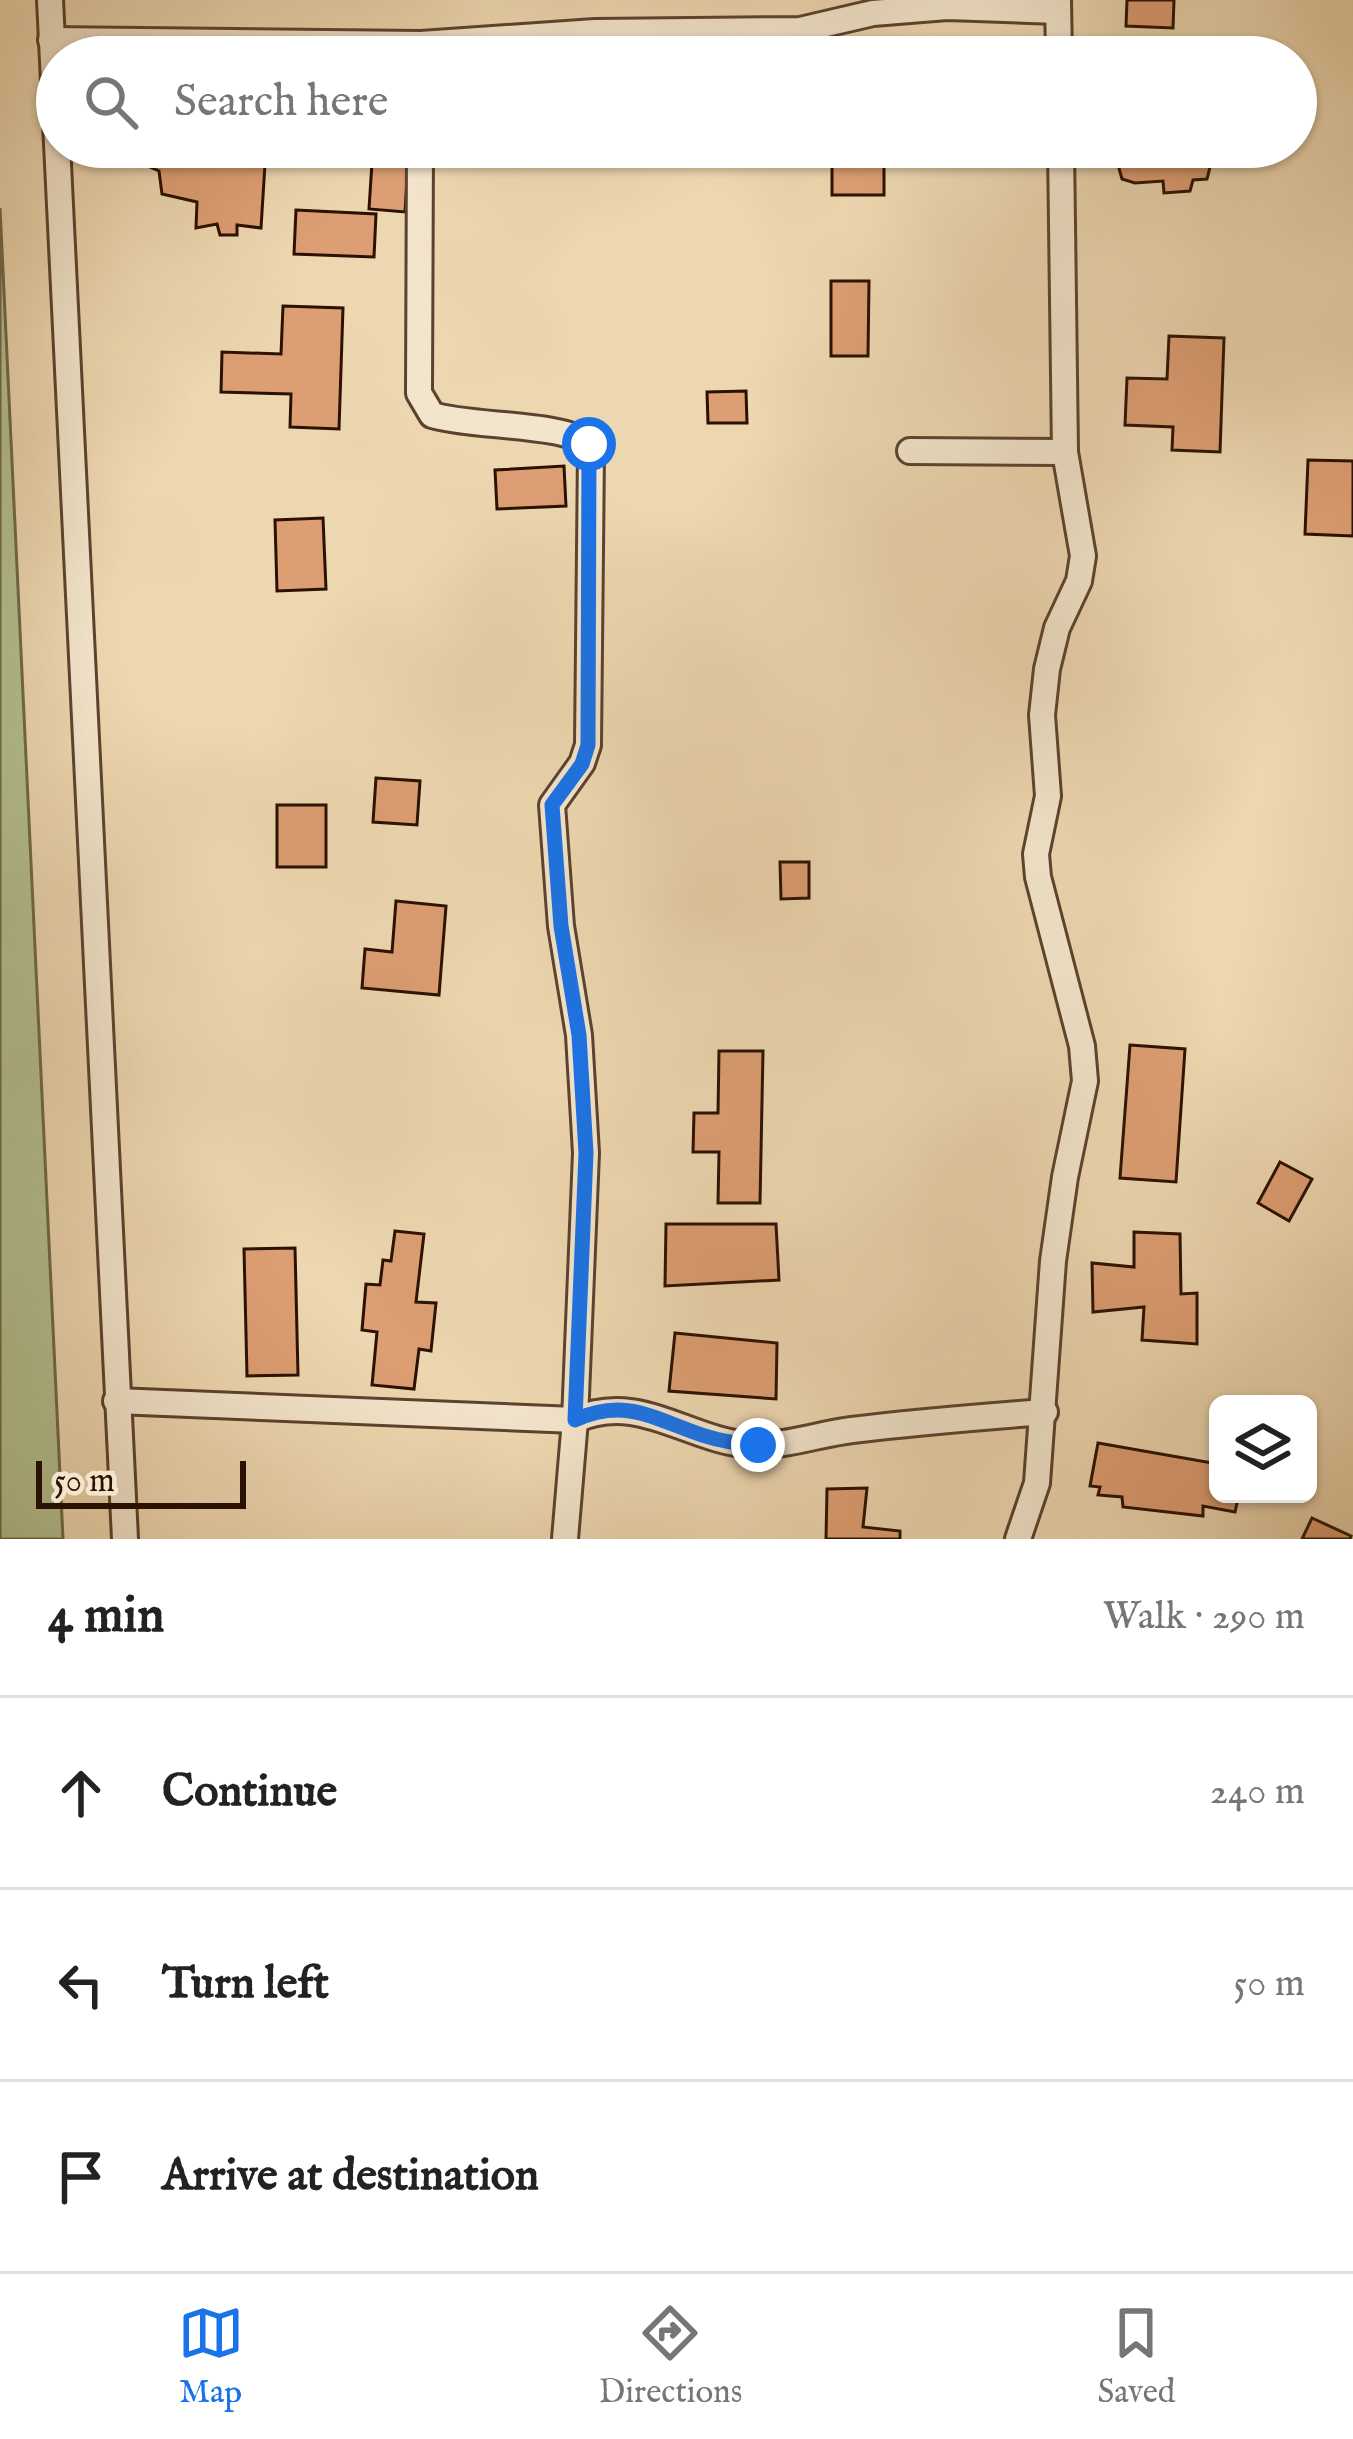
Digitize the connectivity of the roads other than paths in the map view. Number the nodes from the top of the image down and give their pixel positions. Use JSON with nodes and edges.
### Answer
{"nodes":[{"id":1,"x":50,"y":0,"type":"edge"},
{"id":2,"x":1058,"y":6,"type":"edge"},
{"id":3,"x":51,"y":36,"type":"edge"},
{"id":4,"x":558,"y":36,"type":"edge"},
{"id":5,"x":1059,"y":36,"type":"edge"},
{"id":6,"x":57,"y":168,"type":"edge"},
{"id":7,"x":420,"y":168,"type":"edge"},
{"id":8,"x":1061,"y":168,"type":"edge"},
{"id":9,"x":910,"y":451,"type":"dead end"},
{"id":10,"x":1066,"y":452,"type":"junction"},
{"id":11,"x":116,"y":1401,"type":"junction"},
{"id":12,"x":1045,"y":1412,"type":"junction"},
{"id":13,"x":575,"y":1420,"type":"junction"},
{"id":14,"x":125,"y":1539,"type":"edge"},
{"id":15,"x":565,"y":1539,"type":"edge"},
{"id":16,"x":1018,"y":1539,"type":"edge"}],
"edges":[{"from":1,"to":3,"type":"street"},
{"from":2,"to":4,"type":"street"},
{"from":2,"to":5,"type":"street"},
{"from":6,"to":11,"type":"street"},
{"from":7,"to":13,"type":"street"},
{"from":8,"to":10,"type":"street"},
{"from":9,"to":10,"type":"street"},
{"from":10,"to":12,"type":"street"},
{"from":11,"to":13,"type":"street"},
{"from":11,"to":14,"type":"street"},
{"from":12,"to":13,"type":"street"},
{"from":12,"to":16,"type":"street"},
{"from":13,"to":15,"type":"street"}]}
